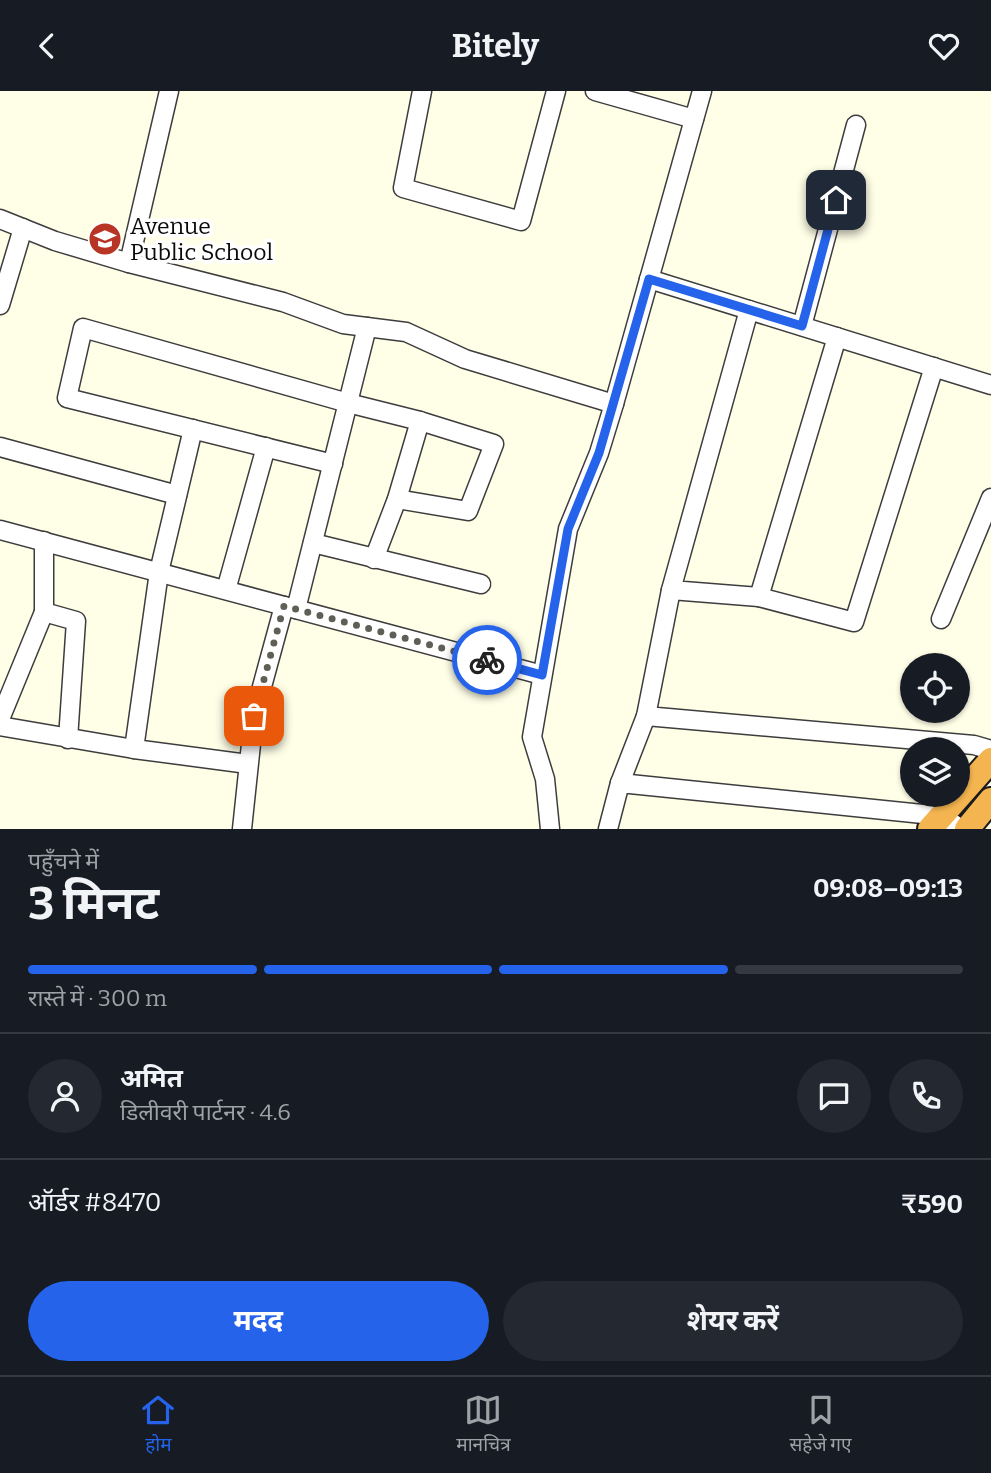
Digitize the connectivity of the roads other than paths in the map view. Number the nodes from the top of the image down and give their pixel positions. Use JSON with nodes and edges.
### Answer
{"nodes":[{"id":1,"x":169,"y":91,"type":"edge"},
{"id":2,"x":422,"y":91,"type":"edge"},
{"id":3,"x":556,"y":91,"type":"edge"},
{"id":4,"x":595,"y":91,"type":"edge"},
{"id":5,"x":702,"y":91,"type":"edge"},
{"id":6,"x":694,"y":119,"type":"junction"},
{"id":7,"x":856,"y":125,"type":"dead end"},
{"id":8,"x":0,"y":219,"type":"edge"},
{"id":9,"x":23,"y":228,"type":"junction"},
{"id":10,"x":129,"y":263,"type":"junction"},
{"id":11,"x":649,"y":279,"type":"junction"},
{"id":12,"x":0,"y":306,"type":"edge"},
{"id":13,"x":749,"y":310,"type":"junction"},
{"id":14,"x":802,"y":326,"type":"junction"},
{"id":15,"x":367,"y":327,"type":"junction"},
{"id":16,"x":837,"y":337,"type":"junction"},
{"id":17,"x":934,"y":367,"type":"junction"},
{"id":18,"x":991,"y":385,"type":"edge"},
{"id":19,"x":348,"y":403,"type":"junction"},
{"id":20,"x":614,"y":404,"type":"junction"},
{"id":21,"x":421,"y":421,"type":"junction"},
{"id":22,"x":192,"y":429,"type":"junction"},
{"id":23,"x":0,"y":447,"type":"edge"},
{"id":24,"x":266,"y":447,"type":"junction"},
{"id":25,"x":333,"y":464,"type":"junction"},
{"id":26,"x":177,"y":495,"type":"junction"},
{"id":27,"x":991,"y":498,"type":"edge"},
{"id":28,"x":397,"y":499,"type":"junction"},
{"id":29,"x":0,"y":530,"type":"edge"},
{"id":30,"x":44,"y":541,"type":"junction"},
{"id":31,"x":313,"y":543,"type":"junction"},
{"id":32,"x":374,"y":559,"type":"junction"},
{"id":33,"x":159,"y":572,"type":"junction"},
{"id":34,"x":481,"y":584,"type":"dead end"},
{"id":35,"x":226,"y":590,"type":"junction"},
{"id":36,"x":671,"y":590,"type":"junction"},
{"id":37,"x":759,"y":597,"type":"junction"},
{"id":38,"x":290,"y":607,"type":"junction"},
{"id":39,"x":44,"y":613,"type":"junction"},
{"id":40,"x":941,"y":619,"type":"dead end"},
{"id":41,"x":542,"y":675,"type":"junction"},
{"id":42,"x":646,"y":716,"type":"junction"},
{"id":43,"x":0,"y":719,"type":"edge"},
{"id":44,"x":0,"y":726,"type":"edge"},
{"id":45,"x":68,"y":739,"type":"junction"},
{"id":46,"x":134,"y":749,"type":"junction"},
{"id":47,"x":991,"y":750,"type":"edge"},
{"id":48,"x":991,"y":760,"type":"edge"},
{"id":49,"x":248,"y":764,"type":"junction"},
{"id":50,"x":620,"y":783,"type":"junction"},
{"id":51,"x":991,"y":800,"type":"edge"},
{"id":52,"x":945,"y":825,"type":"edge"},
{"id":53,"x":242,"y":829,"type":"edge"},
{"id":54,"x":550,"y":829,"type":"edge"},
{"id":55,"x":608,"y":829,"type":"edge"},
{"id":56,"x":967,"y":829,"type":"edge"}],
"edges":[{"from":1,"to":10,"type":"street"},
{"from":2,"to":3,"type":"street"},
{"from":4,"to":6,"type":"street"},
{"from":5,"to":6,"type":"street"},
{"from":6,"to":11,"type":"street"},
{"from":7,"to":14,"type":"street"},
{"from":8,"to":9,"type":"street"},
{"from":9,"to":10,"type":"street"},
{"from":9,"to":12,"type":"street"},
{"from":10,"to":15,"type":"street"},
{"from":11,"to":13,"type":"street"},
{"from":11,"to":20,"type":"street"},
{"from":13,"to":14,"type":"street"},
{"from":13,"to":36,"type":"street"},
{"from":14,"to":16,"type":"street"},
{"from":15,"to":19,"type":"street"},
{"from":15,"to":20,"type":"street"},
{"from":16,"to":17,"type":"street"},
{"from":16,"to":37,"type":"street"},
{"from":17,"to":18,"type":"street"},
{"from":17,"to":37,"type":"street"},
{"from":19,"to":21,"type":"street"},
{"from":19,"to":22,"type":"street"},
{"from":19,"to":25,"type":"street"},
{"from":20,"to":41,"type":"street"},
{"from":21,"to":28,"type":"street"},
{"from":21,"to":28,"type":"street"},
{"from":22,"to":24,"type":"street"},
{"from":22,"to":26,"type":"street"},
{"from":23,"to":26,"type":"street"},
{"from":24,"to":25,"type":"street"},
{"from":24,"to":35,"type":"street"},
{"from":25,"to":31,"type":"street"},
{"from":26,"to":33,"type":"street"},
{"from":27,"to":40,"type":"street"},
{"from":28,"to":32,"type":"street"},
{"from":29,"to":30,"type":"street"},
{"from":30,"to":33,"type":"street"},
{"from":30,"to":39,"type":"street"},
{"from":31,"to":32,"type":"street"},
{"from":31,"to":38,"type":"street"},
{"from":32,"to":34,"type":"street"},
{"from":33,"to":35,"type":"street"},
{"from":33,"to":46,"type":"street"},
{"from":35,"to":38,"type":"street"},
{"from":36,"to":37,"type":"street"},
{"from":36,"to":42,"type":"street"},
{"from":38,"to":41,"type":"street"},
{"from":38,"to":49,"type":"street"},
{"from":39,"to":43,"type":"street"},
{"from":39,"to":45,"type":"street"},
{"from":41,"to":54,"type":"street"},
{"from":42,"to":47,"type":"street"},
{"from":42,"to":50,"type":"street"},
{"from":44,"to":45,"type":"street"},
{"from":45,"to":46,"type":"street"},
{"from":46,"to":49,"type":"street"},
{"from":48,"to":52,"type":"highway"},
{"from":49,"to":53,"type":"street"},
{"from":50,"to":52,"type":"street"},
{"from":50,"to":55,"type":"street"},
{"from":51,"to":56,"type":"highway"}]}
